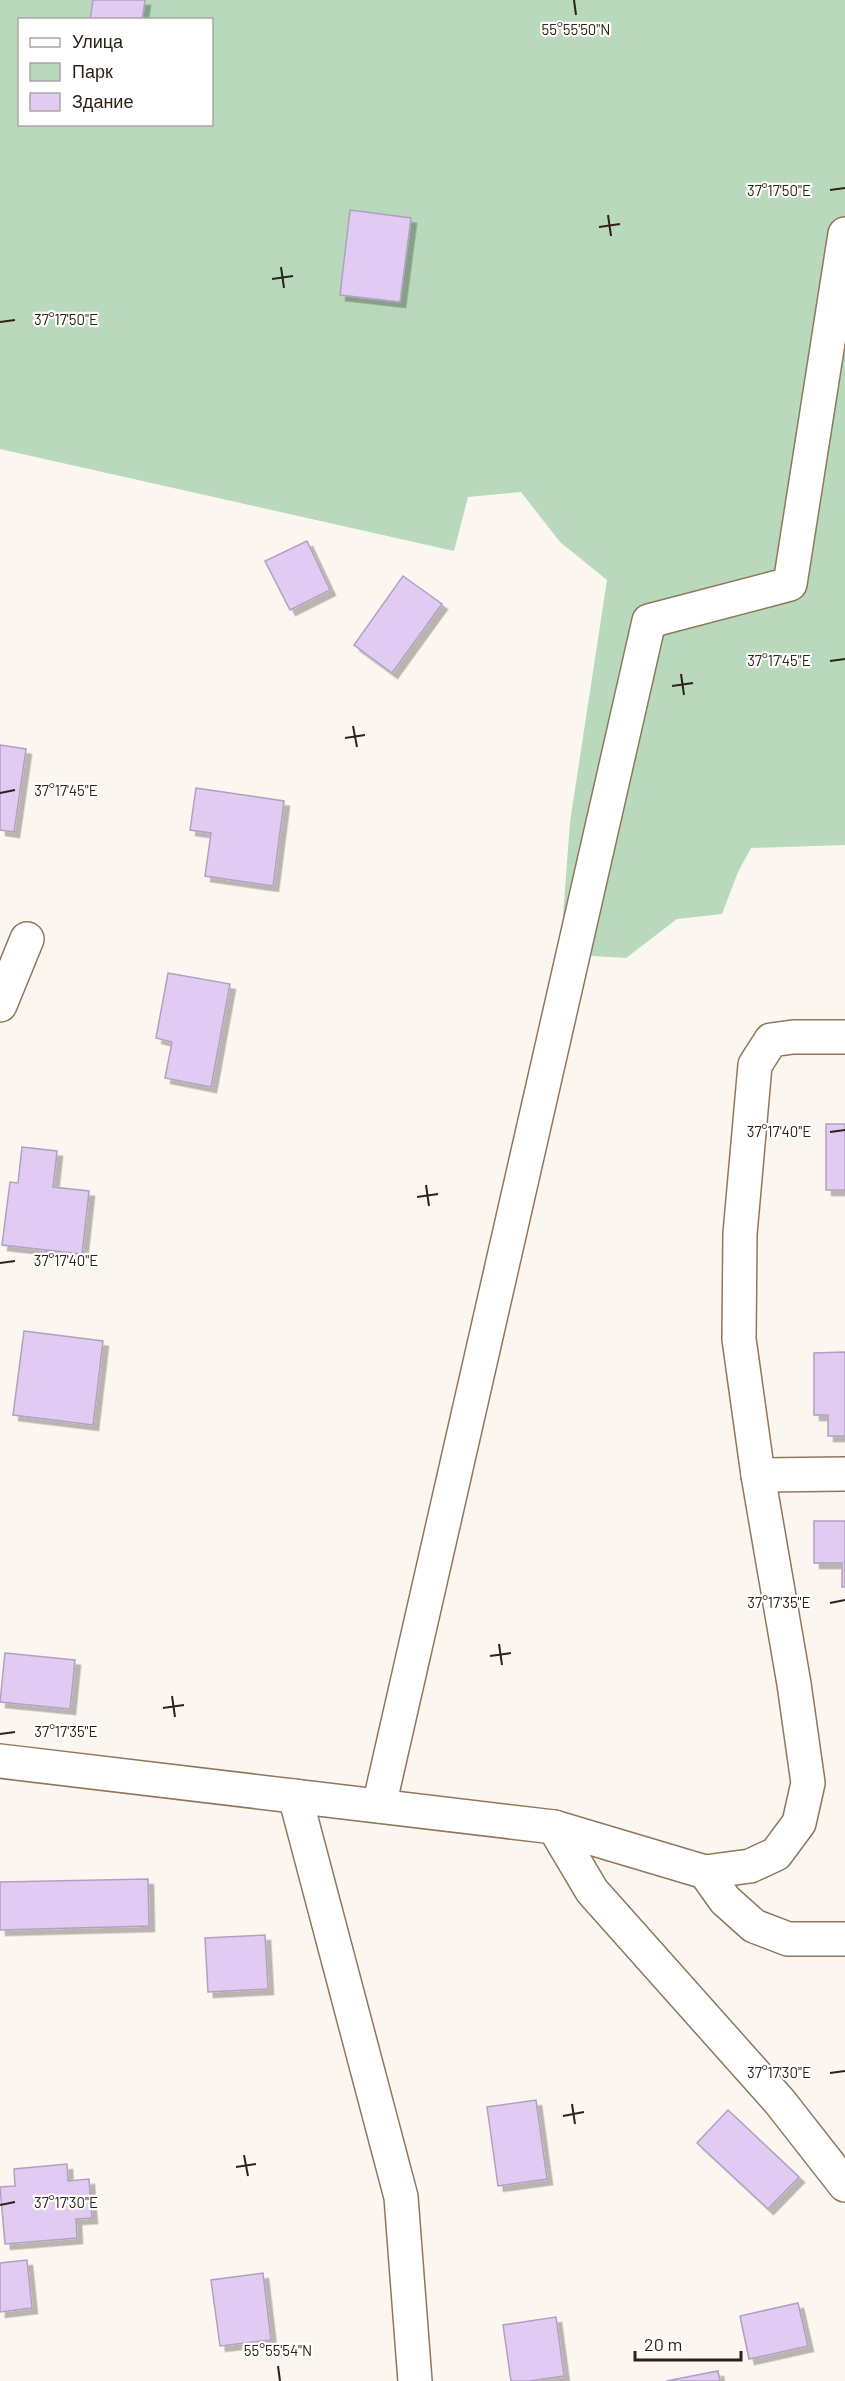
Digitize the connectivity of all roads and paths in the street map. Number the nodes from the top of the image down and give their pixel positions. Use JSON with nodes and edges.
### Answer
{"nodes":[{"id":1,"x":845,"y":234,"type":"edge"},
{"id":2,"x":27,"y":939,"type":"dead end"},
{"id":3,"x":0,"y":1005,"type":"edge"},
{"id":4,"x":845,"y":1037,"type":"edge"},
{"id":5,"x":758,"y":1474,"type":"junction"},
{"id":6,"x":845,"y":1474,"type":"edge"},
{"id":7,"x":0,"y":1761,"type":"edge"},
{"id":8,"x":295,"y":1796,"type":"junction"},
{"id":9,"x":379,"y":1806,"type":"junction"},
{"id":10,"x":554,"y":1827,"type":"junction"},
{"id":11,"x":705,"y":1872,"type":"junction"},
{"id":12,"x":845,"y":1939,"type":"edge"},
{"id":13,"x":845,"y":2185,"type":"edge"},
{"id":14,"x":415,"y":2381,"type":"edge"}],
"edges":[{"from":1,"to":9,"type":"street"},
{"from":2,"to":3,"type":"street"},
{"from":4,"to":5,"type":"street"},
{"from":5,"to":6,"type":"street"},
{"from":5,"to":11,"type":"street"},
{"from":7,"to":8,"type":"street"},
{"from":8,"to":9,"type":"street"},
{"from":8,"to":14,"type":"street"},
{"from":9,"to":10,"type":"street"},
{"from":10,"to":11,"type":"street"},
{"from":10,"to":13,"type":"street"},
{"from":11,"to":12,"type":"street"}]}
